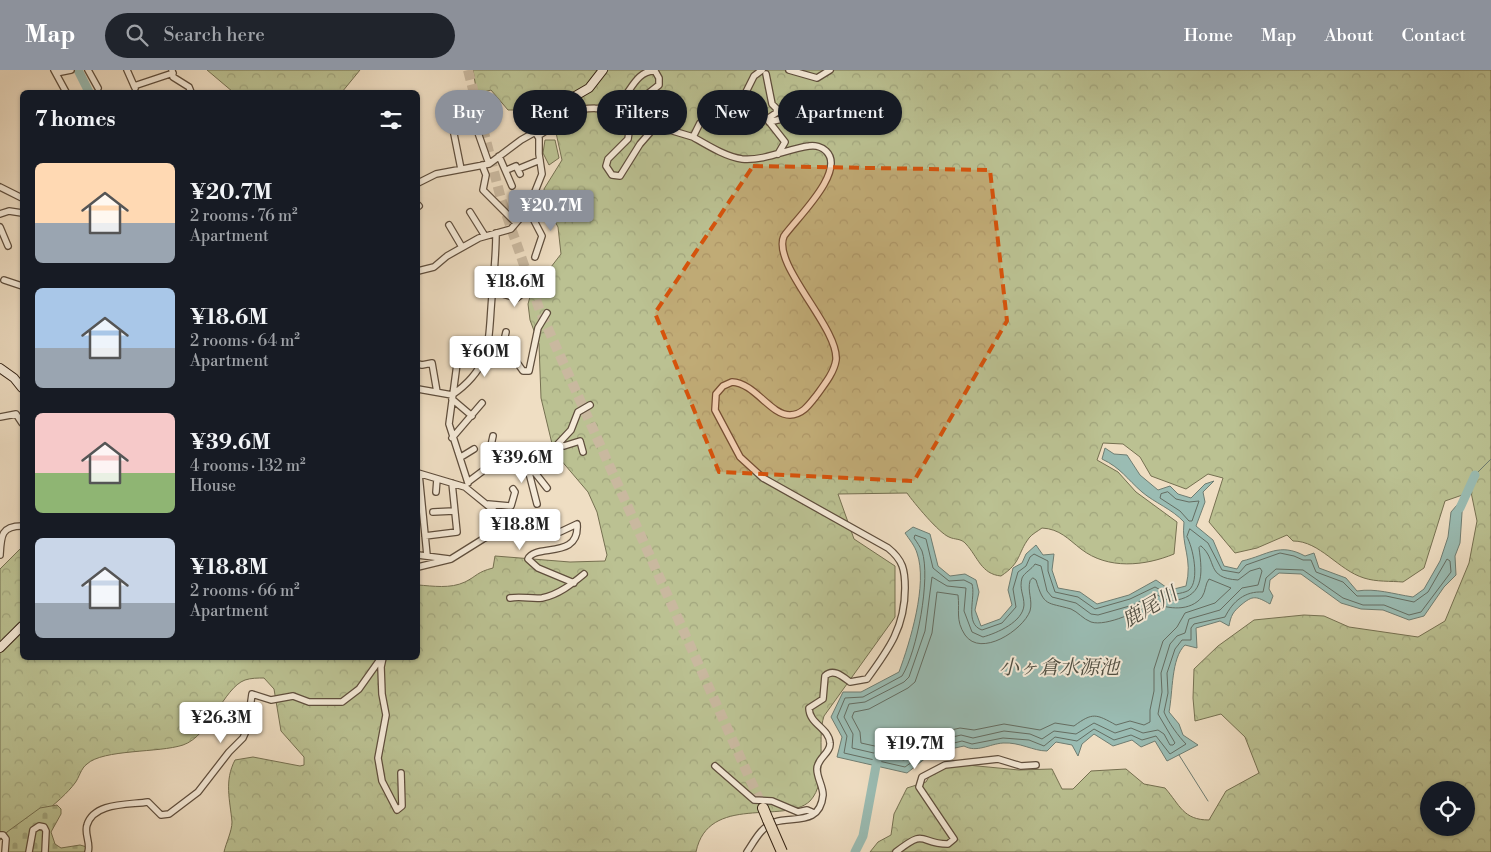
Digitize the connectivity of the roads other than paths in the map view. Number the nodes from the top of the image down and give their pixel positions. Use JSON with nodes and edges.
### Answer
{"nodes":[{"id":1,"x":71,"y":70,"type":"edge"},
{"id":2,"x":88,"y":70,"type":"edge"},
{"id":3,"x":127,"y":70,"type":"edge"},
{"id":4,"x":603,"y":70,"type":"edge"},
{"id":5,"x":790,"y":70,"type":"edge"},
{"id":6,"x":830,"y":70,"type":"edge"},
{"id":7,"x":55,"y":72,"type":"edge"},
{"id":8,"x":173,"y":72,"type":"edge"},
{"id":9,"x":764,"y":72,"type":"edge"},
{"id":10,"x":98,"y":88,"type":"dead end"},
{"id":11,"x":65,"y":90,"type":"edge"},
{"id":12,"x":190,"y":90,"type":"edge"},
{"id":13,"x":586,"y":90,"type":"edge"},
{"id":14,"x":747,"y":90,"type":"edge"},
{"id":15,"x":587,"y":109,"type":"edge"},
{"id":16,"x":778,"y":118,"type":"edge"},
{"id":17,"x":768,"y":120,"type":"junction"},
{"id":18,"x":697,"y":129,"type":"edge"},
{"id":19,"x":454,"y":135,"type":"edge"},
{"id":20,"x":479,"y":135,"type":"edge"},
{"id":21,"x":531,"y":135,"type":"edge"},
{"id":22,"x":539,"y":135,"type":"edge"},
{"id":23,"x":693,"y":137,"type":"junction"},
{"id":24,"x":778,"y":154,"type":"junction"},
{"id":25,"x":499,"y":156,"type":"junction"},
{"id":26,"x":540,"y":160,"type":"junction"},
{"id":27,"x":489,"y":164,"type":"junction"},
{"id":28,"x":482,"y":165,"type":"junction"},
{"id":29,"x":461,"y":169,"type":"junction"},
{"id":30,"x":509,"y":169,"type":"dead end"},
{"id":31,"x":420,"y":182,"type":"edge"},
{"id":32,"x":512,"y":186,"type":"dead end"},
{"id":33,"x":0,"y":187,"type":"edge"},
{"id":34,"x":20,"y":197,"type":"edge"},
{"id":35,"x":528,"y":209,"type":"junction"},
{"id":36,"x":470,"y":212,"type":"dead end"},
{"id":37,"x":20,"y":213,"type":"edge"},
{"id":38,"x":0,"y":214,"type":"edge"},
{"id":39,"x":516,"y":223,"type":"junction"},
{"id":40,"x":448,"y":225,"type":"dead end"},
{"id":41,"x":0,"y":226,"type":"edge"},
{"id":42,"x":496,"y":233,"type":"junction"},
{"id":43,"x":485,"y":236,"type":"junction"},
{"id":44,"x":8,"y":246,"type":"dead end"},
{"id":45,"x":462,"y":247,"type":"junction"},
{"id":46,"x":535,"y":257,"type":"dead end"},
{"id":47,"x":420,"y":270,"type":"edge"},
{"id":48,"x":4,"y":280,"type":"dead end"},
{"id":49,"x":20,"y":285,"type":"edge"},
{"id":50,"x":530,"y":287,"type":"dead end"},
{"id":51,"x":492,"y":291,"type":"junction"},
{"id":52,"x":547,"y":313,"type":"dead end"},
{"id":53,"x":506,"y":332,"type":"dead end"},
{"id":54,"x":490,"y":340,"type":"junction"},
{"id":55,"x":503,"y":345,"type":"junction"},
{"id":56,"x":459,"y":349,"type":"dead end"},
{"id":57,"x":420,"y":364,"type":"edge"},
{"id":58,"x":0,"y":368,"type":"edge"},
{"id":59,"x":20,"y":386,"type":"edge"},
{"id":60,"x":420,"y":389,"type":"edge"},
{"id":61,"x":437,"y":392,"type":"junction"},
{"id":62,"x":452,"y":397,"type":"junction"},
{"id":63,"x":482,"y":402,"type":"dead end"},
{"id":64,"x":590,"y":405,"type":"dead end"},
{"id":65,"x":472,"y":416,"type":"junction"},
{"id":66,"x":0,"y":417,"type":"edge"},
{"id":67,"x":20,"y":420,"type":"edge"},
{"id":68,"x":492,"y":436,"type":"dead end"},
{"id":69,"x":452,"y":438,"type":"junction"},
{"id":70,"x":558,"y":444,"type":"junction"},
{"id":71,"x":474,"y":449,"type":"dead end"},
{"id":72,"x":583,"y":452,"type":"dead end"},
{"id":73,"x":461,"y":457,"type":"junction"},
{"id":74,"x":502,"y":461,"type":"junction"},
{"id":75,"x":529,"y":467,"type":"junction"},
{"id":76,"x":515,"y":468,"type":"dead end"},
{"id":77,"x":486,"y":469,"type":"junction"},
{"id":78,"x":420,"y":474,"type":"edge"},
{"id":79,"x":536,"y":474,"type":"junction"},
{"id":80,"x":437,"y":479,"type":"junction"},
{"id":81,"x":452,"y":483,"type":"junction"},
{"id":82,"x":467,"y":484,"type":"junction"},
{"id":83,"x":547,"y":488,"type":"dead end"},
{"id":84,"x":513,"y":489,"type":"dead end"},
{"id":85,"x":420,"y":491,"type":"edge"},
{"id":86,"x":436,"y":492,"type":"dead end"},
{"id":87,"x":487,"y":504,"type":"junction"},
{"id":88,"x":537,"y":504,"type":"dead end"},
{"id":89,"x":454,"y":511,"type":"junction"},
{"id":90,"x":433,"y":512,"type":"dead end"},
{"id":91,"x":508,"y":522,"type":"junction"},
{"id":92,"x":20,"y":526,"type":"edge"},
{"id":93,"x":425,"y":536,"type":"junction"},
{"id":94,"x":0,"y":543,"type":"edge"},
{"id":95,"x":0,"y":555,"type":"edge"},
{"id":96,"x":420,"y":555,"type":"edge"},
{"id":97,"x":427,"y":555,"type":"junction"},
{"id":98,"x":451,"y":560,"type":"junction"},
{"id":99,"x":420,"y":567,"type":"edge"},
{"id":100,"x":584,"y":574,"type":"dead end"},
{"id":101,"x":574,"y":583,"type":"junction"},
{"id":102,"x":510,"y":598,"type":"dead end"},
{"id":103,"x":20,"y":628,"type":"edge"},
{"id":104,"x":0,"y":648,"type":"edge"},
{"id":105,"x":381,"y":660,"type":"edge"},
{"id":106,"x":382,"y":660,"type":"edge"},
{"id":107,"x":1036,"y":765,"type":"dead end"},
{"id":108,"x":715,"y":766,"type":"dead end"},
{"id":109,"x":401,"y":773,"type":"dead end"},
{"id":110,"x":763,"y":808,"type":"tunnel mouth"},
{"id":111,"x":814,"y":813,"type":"junction"},
{"id":112,"x":0,"y":836,"type":"edge"},
{"id":113,"x":5,"y":852,"type":"edge"},
{"id":114,"x":29,"y":852,"type":"edge"},
{"id":115,"x":46,"y":852,"type":"edge"},
{"id":116,"x":88,"y":852,"type":"edge"},
{"id":117,"x":747,"y":852,"type":"edge"},
{"id":118,"x":782,"y":852,"type":"edge"},
{"id":119,"x":896,"y":852,"type":"edge"}],
"edges":[{"from":1,"to":7,"type":"street"},
{"from":2,"to":10,"type":"street"},
{"from":3,"to":8,"type":"street"},
{"from":4,"to":13,"type":"street"},
{"from":5,"to":6,"type":"street"},
{"from":7,"to":11,"type":"street"},
{"from":8,"to":12,"type":"street"},
{"from":9,"to":14,"type":"street"},
{"from":9,"to":17,"type":"street"},
{"from":15,"to":23,"type":"street"},
{"from":16,"to":17,"type":"street"},
{"from":17,"to":24,"type":"street"},
{"from":18,"to":23,"type":"street"},
{"from":19,"to":29,"type":"street"},
{"from":20,"to":27,"type":"street"},
{"from":21,"to":25,"type":"street"},
{"from":22,"to":26,"type":"street"},
{"from":23,"to":24,"type":"street"},
{"from":24,"to":111,"type":"street"},
{"from":25,"to":27,"type":"street"},
{"from":25,"to":32,"type":"street"},
{"from":26,"to":30,"type":"street"},
{"from":26,"to":35,"type":"street"},
{"from":27,"to":28,"type":"street"},
{"from":28,"to":29,"type":"street"},
{"from":28,"to":39,"type":"street"},
{"from":29,"to":31,"type":"street"},
{"from":33,"to":34,"type":"street"},
{"from":35,"to":39,"type":"street"},
{"from":35,"to":46,"type":"street"},
{"from":36,"to":43,"type":"street"},
{"from":37,"to":38,"type":"street"},
{"from":39,"to":42,"type":"street"},
{"from":40,"to":45,"type":"street"},
{"from":41,"to":44,"type":"street"},
{"from":42,"to":43,"type":"street"},
{"from":42,"to":51,"type":"street"},
{"from":43,"to":45,"type":"street"},
{"from":45,"to":47,"type":"street"},
{"from":48,"to":49,"type":"street"},
{"from":50,"to":51,"type":"street"},
{"from":51,"to":54,"type":"street"},
{"from":52,"to":55,"type":"street"},
{"from":53,"to":55,"type":"street"},
{"from":54,"to":55,"type":"street"},
{"from":54,"to":62,"type":"street"},
{"from":56,"to":62,"type":"street"},
{"from":57,"to":61,"type":"street"},
{"from":58,"to":59,"type":"street"},
{"from":60,"to":61,"type":"street"},
{"from":61,"to":62,"type":"street"},
{"from":62,"to":65,"type":"street"},
{"from":62,"to":69,"type":"street"},
{"from":63,"to":65,"type":"street"},
{"from":64,"to":70,"type":"street"},
{"from":65,"to":69,"type":"street"},
{"from":66,"to":67,"type":"street"},
{"from":68,"to":77,"type":"street"},
{"from":69,"to":73,"type":"street"},
{"from":70,"to":72,"type":"street"},
{"from":70,"to":79,"type":"street"},
{"from":71,"to":73,"type":"street"},
{"from":73,"to":82,"type":"street"},
{"from":74,"to":75,"type":"street"},
{"from":74,"to":76,"type":"street"},
{"from":74,"to":77,"type":"street"},
{"from":75,"to":79,"type":"street"},
{"from":75,"to":88,"type":"street"},
{"from":77,"to":82,"type":"street"},
{"from":78,"to":80,"type":"street"},
{"from":79,"to":83,"type":"street"},
{"from":80,"to":81,"type":"street"},
{"from":80,"to":86,"type":"street"},
{"from":81,"to":82,"type":"street"},
{"from":81,"to":89,"type":"street"},
{"from":82,"to":87,"type":"street"},
{"from":84,"to":87,"type":"street"},
{"from":85,"to":93,"type":"street"},
{"from":87,"to":91,"type":"street"},
{"from":89,"to":90,"type":"street"},
{"from":89,"to":93,"type":"street"},
{"from":91,"to":98,"type":"street"},
{"from":91,"to":101,"type":"street"},
{"from":92,"to":94,"type":"street"},
{"from":93,"to":97,"type":"street"},
{"from":94,"to":95,"type":"street"},
{"from":96,"to":97,"type":"street"},
{"from":97,"to":98,"type":"street"},
{"from":98,"to":99,"type":"street"},
{"from":100,"to":101,"type":"street"},
{"from":101,"to":102,"type":"street"},
{"from":103,"to":104,"type":"street"},
{"from":105,"to":116,"type":"street"},
{"from":106,"to":109,"type":"street"},
{"from":107,"to":119,"type":"street"},
{"from":108,"to":111,"type":"street"},
{"from":110,"to":118,"type":"highway","bridge":true},
{"from":111,"to":117,"type":"street"},
{"from":112,"to":113,"type":"street"},
{"from":114,"to":115,"type":"street"}]}
